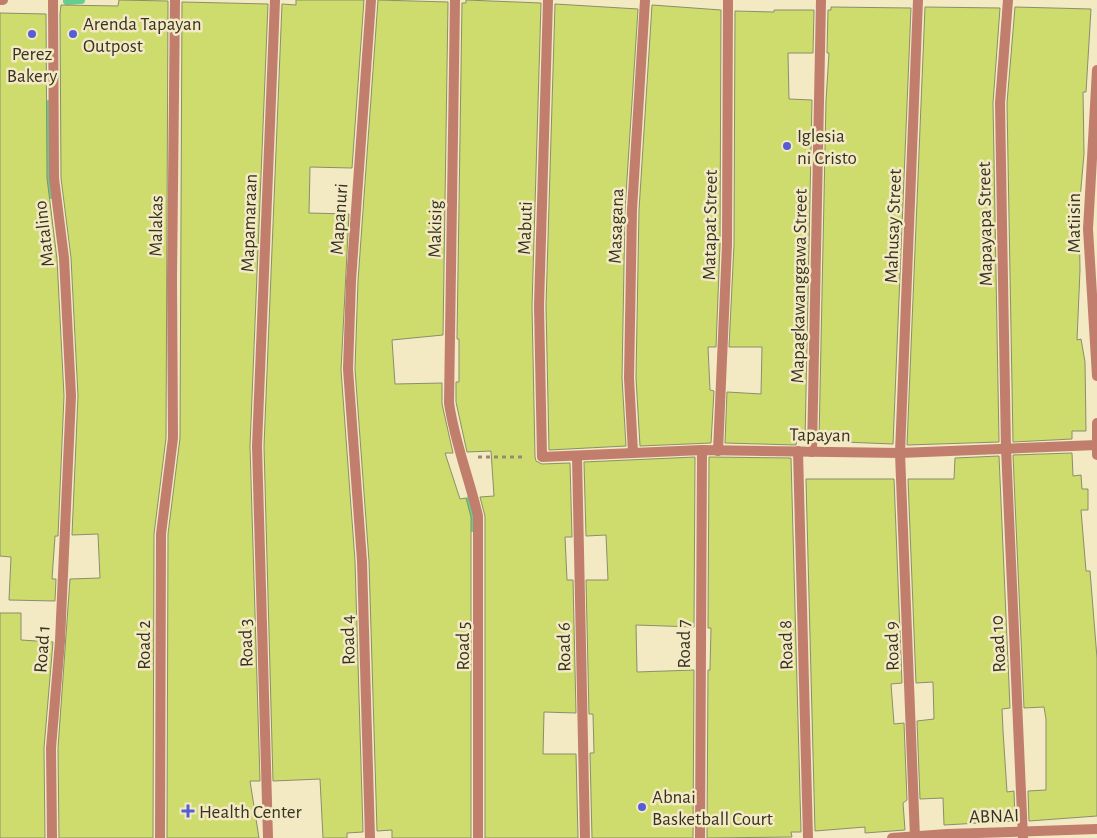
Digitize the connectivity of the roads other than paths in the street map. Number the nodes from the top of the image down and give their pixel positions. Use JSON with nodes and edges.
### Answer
{"nodes":[{"id":1,"x":53,"y":0,"type":"edge"},
{"id":2,"x":175,"y":0,"type":"edge"},
{"id":3,"x":274,"y":0,"type":"edge"},
{"id":4,"x":371,"y":0,"type":"edge"},
{"id":5,"x":455,"y":0,"type":"edge"},
{"id":6,"x":548,"y":0,"type":"edge"},
{"id":7,"x":645,"y":0,"type":"edge"},
{"id":8,"x":728,"y":0,"type":"edge"},
{"id":9,"x":822,"y":0,"type":"edge"},
{"id":10,"x":918,"y":0,"type":"edge"},
{"id":11,"x":1008,"y":0,"type":"edge"},
{"id":12,"x":1097,"y":70,"type":"edge"},
{"id":13,"x":1097,"y":376,"type":"edge"},
{"id":14,"x":1097,"y":423,"type":"edge"},
{"id":15,"x":354,"y":441,"type":"joint"},
{"id":16,"x":257,"y":446,"type":"joint"},
{"id":17,"x":1097,"y":446,"type":"edge"},
{"id":18,"x":1006,"y":448,"type":"junction"},
{"id":19,"x":702,"y":450,"type":"junction"},
{"id":20,"x":718,"y":450,"type":"junction"},
{"id":21,"x":798,"y":451,"type":"junction"},
{"id":22,"x":172,"y":452,"type":"joint"},
{"id":23,"x":812,"y":452,"type":"junction"},
{"id":24,"x":634,"y":453,"type":"junction"},
{"id":25,"x":900,"y":453,"type":"junction"},
{"id":26,"x":1097,"y":455,"type":"edge"},
{"id":27,"x":460,"y":456,"type":"joint"},
{"id":28,"x":542,"y":456,"type":"joint"},
{"id":29,"x":577,"y":456,"type":"junction"},
{"id":30,"x":70,"y":463,"type":"joint"},
{"id":31,"x":1097,"y":829,"type":"edge"},
{"id":32,"x":1023,"y":835,"type":"edge"},
{"id":33,"x":915,"y":837,"type":"edge"},
{"id":34,"x":52,"y":838,"type":"edge"},
{"id":35,"x":160,"y":838,"type":"edge"},
{"id":36,"x":268,"y":838,"type":"edge"},
{"id":37,"x":370,"y":838,"type":"edge"},
{"id":38,"x":478,"y":838,"type":"edge"},
{"id":39,"x":585,"y":838,"type":"edge"},
{"id":40,"x":700,"y":838,"type":"edge"},
{"id":41,"x":808,"y":838,"type":"edge"},
{"id":42,"x":892,"y":838,"type":"edge"}],
"edges":[{"from":1,"to":30,"type":"street","name":"Matalino"},
{"from":2,"to":22,"type":"street","name":"Malakas"},
{"from":3,"to":16,"type":"street","name":"Mapamaraan"},
{"from":4,"to":15,"type":"street","name":"Mapanuri"},
{"from":5,"to":27,"type":"street","name":"Makisig"},
{"from":6,"to":28,"type":"street","name":"Mabuti"},
{"from":7,"to":24,"type":"street","name":"Masagana"},
{"from":8,"to":20,"type":"street","name":"Matapat Street"},
{"from":9,"to":23,"type":"street","name":"Mapagkawanggawa Street"},
{"from":10,"to":25,"type":"street","name":"Mahusay Street"},
{"from":11,"to":18,"type":"street","name":"Mapayapa Street"},
{"from":12,"to":13,"type":"street","name":"Matiisin"},
{"from":14,"to":17,"type":"street"},
{"from":15,"to":37,"type":"street","name":"Road 4"},
{"from":16,"to":36,"type":"street","name":"Road 3"},
{"from":17,"to":18,"type":"street","name":"Tapayan"},
{"from":17,"to":26,"type":"street"},
{"from":18,"to":25,"type":"street","name":"Tapayan"},
{"from":18,"to":32,"type":"street","name":"Road 10"},
{"from":19,"to":20,"type":"street","name":"Tapayan"},
{"from":19,"to":24,"type":"street","name":"Tapayan"},
{"from":19,"to":40,"type":"street","name":"Road 7"},
{"from":20,"to":21,"type":"street","name":"Tapayan"},
{"from":21,"to":23,"type":"street","name":"Tapayan"},
{"from":21,"to":41,"type":"street","name":"Road 8"},
{"from":22,"to":35,"type":"street","name":"Road 2"},
{"from":23,"to":25,"type":"street","name":"Tapayan"},
{"from":24,"to":29,"type":"street","name":"Tapayan"},
{"from":25,"to":33,"type":"street","name":"Road 9"},
{"from":27,"to":38,"type":"street","name":"Road 5"},
{"from":28,"to":29,"type":"street","name":"Tapayan"},
{"from":29,"to":39,"type":"street","name":"Road 6"},
{"from":30,"to":34,"type":"street","name":"Road 1"},
{"from":31,"to":32,"type":"street","name":"ABNAI"},
{"from":32,"to":33,"type":"street","name":"ABNAI"},
{"from":33,"to":42,"type":"street","name":"ABNAI"}]}
